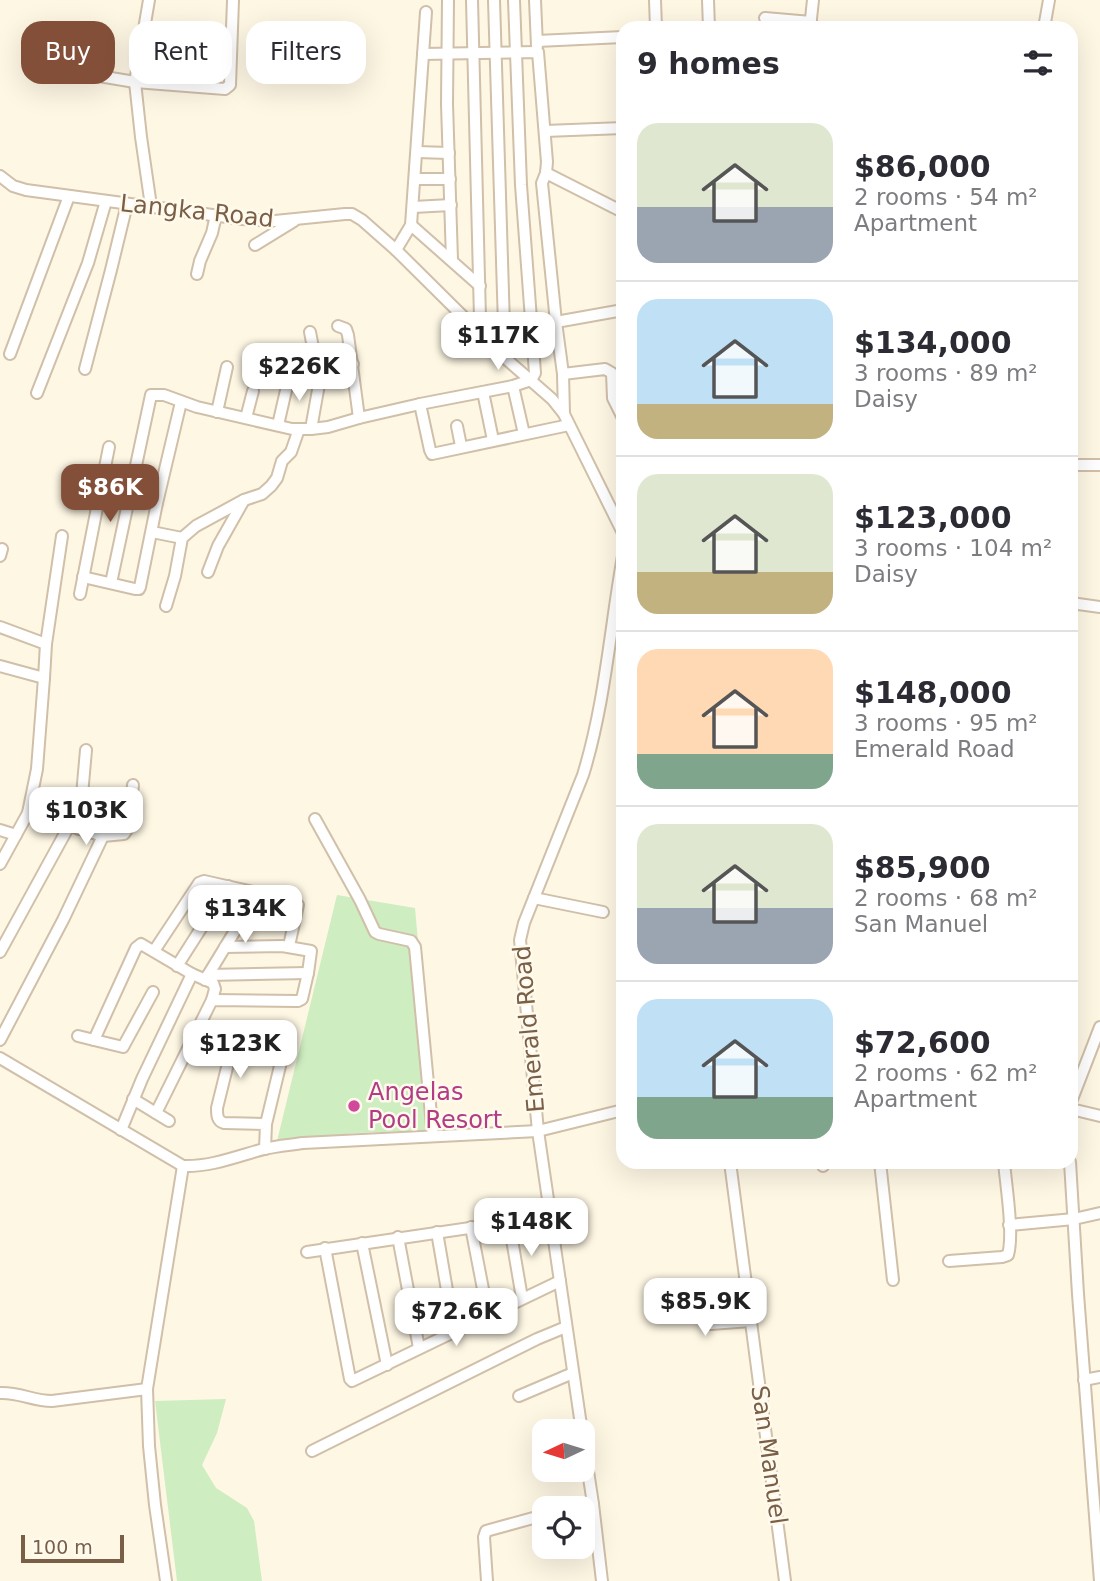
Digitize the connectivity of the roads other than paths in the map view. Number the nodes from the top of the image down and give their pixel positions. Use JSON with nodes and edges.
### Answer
{"nodes":[{"id":1,"x":149,"y":0,"type":"edge"},
{"id":2,"x":233,"y":0,"type":"edge"},
{"id":3,"x":448,"y":0,"type":"edge"},
{"id":4,"x":472,"y":0,"type":"edge"},
{"id":5,"x":494,"y":0,"type":"edge"},
{"id":6,"x":514,"y":0,"type":"edge"},
{"id":7,"x":535,"y":0,"type":"edge"},
{"id":8,"x":655,"y":0,"type":"edge"},
{"id":9,"x":708,"y":0,"type":"edge"},
{"id":10,"x":813,"y":0,"type":"edge"},
{"id":11,"x":1049,"y":0,"type":"edge"},
{"id":12,"x":426,"y":12,"type":"dead end"},
{"id":13,"x":765,"y":18,"type":"dead end"},
{"id":14,"x":145,"y":21,"type":"edge"},
{"id":15,"x":656,"y":21,"type":"edge"},
{"id":16,"x":709,"y":21,"type":"edge"},
{"id":17,"x":784,"y":21,"type":"edge"},
{"id":18,"x":810,"y":21,"type":"edge"},
{"id":19,"x":1045,"y":21,"type":"edge"},
{"id":20,"x":232,"y":38,"type":"edge"},
{"id":21,"x":616,"y":38,"type":"edge"},
{"id":22,"x":538,"y":47,"type":"junction"},
{"id":23,"x":516,"y":52,"type":"junction"},
{"id":24,"x":473,"y":53,"type":"junction"},
{"id":25,"x":495,"y":53,"type":"junction"},
{"id":26,"x":423,"y":54,"type":"junction"},
{"id":27,"x":448,"y":54,"type":"junction"},
{"id":28,"x":135,"y":84,"type":"edge"},
{"id":29,"x":161,"y":84,"type":"edge"},
{"id":30,"x":229,"y":84,"type":"edge"},
{"id":31,"x":616,"y":128,"type":"edge"},
{"id":32,"x":545,"y":131,"type":"junction"},
{"id":33,"x":417,"y":152,"type":"junction"},
{"id":34,"x":449,"y":153,"type":"junction"},
{"id":35,"x":0,"y":176,"type":"edge"},
{"id":36,"x":415,"y":178,"type":"junction"},
{"id":37,"x":544,"y":178,"type":"junction"},
{"id":38,"x":450,"y":179,"type":"junction"},
{"id":39,"x":521,"y":185,"type":"junction"},
{"id":40,"x":69,"y":196,"type":"junction"},
{"id":41,"x":106,"y":201,"type":"junction"},
{"id":42,"x":127,"y":204,"type":"junction"},
{"id":43,"x":451,"y":205,"type":"junction"},
{"id":44,"x":151,"y":206,"type":"junction"},
{"id":45,"x":413,"y":207,"type":"junction"},
{"id":46,"x":616,"y":209,"type":"edge"},
{"id":47,"x":216,"y":215,"type":"junction"},
{"id":48,"x":295,"y":220,"type":"junction"},
{"id":49,"x":411,"y":225,"type":"junction"},
{"id":50,"x":255,"y":245,"type":"dead end"},
{"id":51,"x":396,"y":250,"type":"junction"},
{"id":52,"x":452,"y":260,"type":"junction"},
{"id":53,"x":197,"y":274,"type":"dead end"},
{"id":54,"x":480,"y":286,"type":"junction"},
{"id":55,"x":616,"y":311,"type":"edge"},
{"id":56,"x":556,"y":322,"type":"junction"},
{"id":57,"x":338,"y":326,"type":"dead end"},
{"id":58,"x":475,"y":329,"type":"junction"},
{"id":59,"x":310,"y":331,"type":"dead end"},
{"id":60,"x":10,"y":354,"type":"dead end"},
{"id":61,"x":505,"y":358,"type":"junction"},
{"id":62,"x":323,"y":362,"type":"junction"},
{"id":63,"x":353,"y":365,"type":"junction"},
{"id":64,"x":227,"y":367,"type":"dead end"},
{"id":65,"x":85,"y":369,"type":"dead end"},
{"id":66,"x":290,"y":373,"type":"dead end"},
{"id":67,"x":563,"y":374,"type":"junction"},
{"id":68,"x":531,"y":380,"type":"junction"},
{"id":69,"x":513,"y":386,"type":"junction"},
{"id":70,"x":253,"y":391,"type":"dead end"},
{"id":71,"x":483,"y":392,"type":"junction"},
{"id":72,"x":37,"y":393,"type":"dead end"},
{"id":73,"x":181,"y":402,"type":"junction"},
{"id":74,"x":420,"y":404,"type":"junction"},
{"id":75,"x":616,"y":404,"type":"edge"},
{"id":76,"x":217,"y":412,"type":"junction"},
{"id":77,"x":246,"y":418,"type":"junction"},
{"id":78,"x":359,"y":418,"type":"junction"},
{"id":79,"x":566,"y":419,"type":"junction"},
{"id":80,"x":278,"y":425,"type":"junction"},
{"id":81,"x":457,"y":426,"type":"dead end"},
{"id":82,"x":305,"y":429,"type":"junction"},
{"id":83,"x":524,"y":434,"type":"junction"},
{"id":84,"x":493,"y":440,"type":"junction"},
{"id":85,"x":461,"y":446,"type":"junction"},
{"id":86,"x":109,"y":447,"type":"dead end"},
{"id":87,"x":1078,"y":465,"type":"edge"},
{"id":88,"x":1100,"y":465,"type":"edge"},
{"id":89,"x":100,"y":493,"type":"junction"},
{"id":90,"x":130,"y":499,"type":"junction"},
{"id":91,"x":244,"y":500,"type":"junction"},
{"id":92,"x":157,"y":503,"type":"junction"},
{"id":93,"x":616,"y":519,"type":"edge"},
{"id":94,"x":152,"y":532,"type":"junction"},
{"id":95,"x":62,"y":536,"type":"dead end"},
{"id":96,"x":182,"y":538,"type":"junction"},
{"id":97,"x":208,"y":572,"type":"dead end"},
{"id":98,"x":83,"y":577,"type":"junction"},
{"id":99,"x":111,"y":583,"type":"junction"},
{"id":100,"x":80,"y":594,"type":"dead end"},
{"id":101,"x":616,"y":602,"type":"edge"},
{"id":102,"x":1078,"y":604,"type":"edge"},
{"id":103,"x":166,"y":606,"type":"dead end"},
{"id":104,"x":1100,"y":607,"type":"edge"},
{"id":105,"x":0,"y":627,"type":"edge"},
{"id":106,"x":46,"y":644,"type":"junction"},
{"id":107,"x":0,"y":666,"type":"edge"},
{"id":108,"x":44,"y":678,"type":"junction"},
{"id":109,"x":86,"y":750,"type":"dead end"},
{"id":110,"x":133,"y":785,"type":"dead end"},
{"id":111,"x":28,"y":813,"type":"junction"},
{"id":112,"x":315,"y":819,"type":"dead end"},
{"id":113,"x":74,"y":827,"type":"junction"},
{"id":114,"x":0,"y":830,"type":"edge"},
{"id":115,"x":16,"y":835,"type":"junction"},
{"id":116,"x":103,"y":836,"type":"junction"},
{"id":117,"x":0,"y":864,"type":"edge"},
{"id":118,"x":228,"y":886,"type":"junction"},
{"id":119,"x":258,"y":893,"type":"junction"},
{"id":120,"x":534,"y":898,"type":"junction"},
{"id":121,"x":603,"y":912,"type":"dead end"},
{"id":122,"x":289,"y":946,"type":"junction"},
{"id":123,"x":225,"y":947,"type":"junction"},
{"id":124,"x":154,"y":951,"type":"junction"},
{"id":125,"x":0,"y":952,"type":"edge"},
{"id":126,"x":177,"y":966,"type":"junction"},
{"id":127,"x":308,"y":973,"type":"junction"},
{"id":128,"x":192,"y":974,"type":"junction"},
{"id":129,"x":206,"y":977,"type":"junction"},
{"id":130,"x":153,"y":992,"type":"dead end"},
{"id":131,"x":212,"y":1000,"type":"junction"},
{"id":132,"x":1100,"y":1027,"type":"edge"},
{"id":133,"x":79,"y":1035,"type":"dead end"},
{"id":134,"x":0,"y":1040,"type":"edge"},
{"id":135,"x":94,"y":1040,"type":"junction"},
{"id":136,"x":0,"y":1058,"type":"edge"},
{"id":137,"x":1078,"y":1084,"type":"edge"},
{"id":138,"x":133,"y":1099,"type":"junction"},
{"id":139,"x":1078,"y":1110,"type":"edge"},
{"id":140,"x":616,"y":1112,"type":"edge"},
{"id":141,"x":156,"y":1113,"type":"junction"},
{"id":142,"x":1100,"y":1115,"type":"edge"},
{"id":143,"x":169,"y":1121,"type":"dead end"},
{"id":144,"x":266,"y":1124,"type":"junction"},
{"id":145,"x":121,"y":1130,"type":"junction"},
{"id":146,"x":538,"y":1131,"type":"junction"},
{"id":147,"x":433,"y":1136,"type":"junction"},
{"id":148,"x":265,"y":1149,"type":"junction"},
{"id":149,"x":183,"y":1166,"type":"junction"},
{"id":150,"x":731,"y":1169,"type":"edge"},
{"id":151,"x":881,"y":1169,"type":"edge"},
{"id":152,"x":1005,"y":1169,"type":"edge"},
{"id":153,"x":1070,"y":1169,"type":"edge"},
{"id":154,"x":1100,"y":1213,"type":"edge"},
{"id":155,"x":551,"y":1216,"type":"junction"},
{"id":156,"x":1074,"y":1219,"type":"junction"},
{"id":157,"x":509,"y":1222,"type":"junction"},
{"id":158,"x":1009,"y":1225,"type":"junction"},
{"id":159,"x":471,"y":1227,"type":"junction"},
{"id":160,"x":437,"y":1232,"type":"junction"},
{"id":161,"x":398,"y":1237,"type":"junction"},
{"id":162,"x":362,"y":1243,"type":"junction"},
{"id":163,"x":325,"y":1248,"type":"junction"},
{"id":164,"x":307,"y":1252,"type":"dead end"},
{"id":165,"x":948,"y":1261,"type":"dead end"},
{"id":166,"x":893,"y":1280,"type":"dead end"},
{"id":167,"x":560,"y":1281,"type":"junction"},
{"id":168,"x":705,"y":1294,"type":"dead end"},
{"id":169,"x":522,"y":1298,"type":"junction"},
{"id":170,"x":488,"y":1315,"type":"junction"},
{"id":171,"x":751,"y":1321,"type":"junction"},
{"id":172,"x":566,"y":1327,"type":"junction"},
{"id":173,"x":454,"y":1331,"type":"junction"},
{"id":174,"x":419,"y":1348,"type":"junction"},
{"id":175,"x":387,"y":1365,"type":"junction"},
{"id":176,"x":573,"y":1373,"type":"junction"},
{"id":177,"x":1100,"y":1377,"type":"edge"},
{"id":178,"x":1084,"y":1380,"type":"junction"},
{"id":179,"x":147,"y":1389,"type":"junction"},
{"id":180,"x":0,"y":1393,"type":"edge"},
{"id":181,"x":519,"y":1396,"type":"dead end"},
{"id":182,"x":580,"y":1419,"type":"edge"},
{"id":183,"x":312,"y":1451,"type":"dead end"},
{"id":184,"x":532,"y":1519,"type":"edge"},
{"id":185,"x":595,"y":1521,"type":"edge"},
{"id":186,"x":1099,"y":1552,"type":"edge"},
{"id":187,"x":166,"y":1581,"type":"edge"},
{"id":188,"x":487,"y":1581,"type":"edge"},
{"id":189,"x":602,"y":1581,"type":"edge"},
{"id":190,"x":785,"y":1581,"type":"edge"},
{"id":191,"x":1100,"y":1581,"type":"edge"}],
"edges":[{"from":1,"to":14,"type":"street"},
{"from":2,"to":20,"type":"street"},
{"from":3,"to":27,"type":"street"},
{"from":4,"to":24,"type":"street"},
{"from":5,"to":25,"type":"street"},
{"from":6,"to":23,"type":"street"},
{"from":7,"to":22,"type":"street"},
{"from":8,"to":15,"type":"street"},
{"from":9,"to":16,"type":"street"},
{"from":10,"to":18,"type":"street"},
{"from":11,"to":19,"type":"street"},
{"from":12,"to":26,"type":"street"},
{"from":13,"to":17,"type":"street"},
{"from":21,"to":22,"type":"street"},
{"from":22,"to":23,"type":"street"},
{"from":22,"to":32,"type":"street"},
{"from":23,"to":25,"type":"street"},
{"from":23,"to":39,"type":"street"},
{"from":24,"to":25,"type":"street"},
{"from":24,"to":27,"type":"street"},
{"from":24,"to":54,"type":"street"},
{"from":25,"to":61,"type":"street"},
{"from":26,"to":27,"type":"street"},
{"from":26,"to":33,"type":"street"},
{"from":27,"to":34,"type":"street"},
{"from":28,"to":44,"type":"street"},
{"from":29,"to":30,"type":"street"},
{"from":31,"to":32,"type":"street"},
{"from":32,"to":37,"type":"street"},
{"from":33,"to":34,"type":"street"},
{"from":33,"to":36,"type":"street"},
{"from":34,"to":38,"type":"street"},
{"from":35,"to":40,"type":"street","name":"Langka Road"},
{"from":36,"to":38,"type":"street"},
{"from":36,"to":45,"type":"street"},
{"from":37,"to":39,"type":"street"},
{"from":37,"to":46,"type":"street"},
{"from":37,"to":56,"type":"street"},
{"from":38,"to":43,"type":"street"},
{"from":39,"to":68,"type":"street"},
{"from":40,"to":41,"type":"street","name":"Langka Road"},
{"from":40,"to":60,"type":"street"},
{"from":41,"to":42,"type":"street","name":"Langka Road"},
{"from":41,"to":72,"type":"street"},
{"from":42,"to":44,"type":"street","name":"Langka Road"},
{"from":42,"to":65,"type":"street"},
{"from":43,"to":45,"type":"street"},
{"from":43,"to":52,"type":"street"},
{"from":44,"to":47,"type":"street","name":"Langka Road"},
{"from":45,"to":49,"type":"street"},
{"from":47,"to":48,"type":"street","name":"Langka Road"},
{"from":47,"to":53,"type":"street"},
{"from":48,"to":50,"type":"street"},
{"from":48,"to":51,"type":"street","name":"Langka Road"},
{"from":49,"to":51,"type":"street"},
{"from":49,"to":52,"type":"street"},
{"from":51,"to":58,"type":"street","name":"Langka Road"},
{"from":52,"to":54,"type":"street"},
{"from":54,"to":58,"type":"street"},
{"from":55,"to":56,"type":"street"},
{"from":56,"to":67,"type":"street"},
{"from":57,"to":63,"type":"street"},
{"from":58,"to":61,"type":"street","name":"Langka Road"},
{"from":59,"to":62,"type":"street"},
{"from":61,"to":68,"type":"street","name":"Langka Road"},
{"from":62,"to":63,"type":"street"},
{"from":62,"to":82,"type":"street"},
{"from":63,"to":78,"type":"street"},
{"from":64,"to":76,"type":"street"},
{"from":66,"to":80,"type":"street"},
{"from":67,"to":75,"type":"street"},
{"from":67,"to":79,"type":"street"},
{"from":68,"to":69,"type":"street"},
{"from":68,"to":79,"type":"street","name":"Langka Road"},
{"from":69,"to":71,"type":"street"},
{"from":69,"to":83,"type":"street"},
{"from":70,"to":77,"type":"street"},
{"from":71,"to":74,"type":"street"},
{"from":71,"to":84,"type":"street"},
{"from":73,"to":76,"type":"street"},
{"from":73,"to":90,"type":"street"},
{"from":73,"to":92,"type":"street"},
{"from":74,"to":78,"type":"street"},
{"from":74,"to":85,"type":"street"},
{"from":76,"to":77,"type":"street"},
{"from":77,"to":80,"type":"street"},
{"from":78,"to":82,"type":"street"},
{"from":79,"to":83,"type":"street"},
{"from":79,"to":93,"type":"street","name":"Langka Road"},
{"from":80,"to":82,"type":"street"},
{"from":81,"to":85,"type":"street"},
{"from":82,"to":91,"type":"street"},
{"from":83,"to":84,"type":"street"},
{"from":84,"to":85,"type":"street"},
{"from":86,"to":89,"type":"street"},
{"from":87,"to":88,"type":"street"},
{"from":89,"to":90,"type":"street"},
{"from":89,"to":98,"type":"street"},
{"from":90,"to":92,"type":"street"},
{"from":90,"to":99,"type":"street"},
{"from":91,"to":96,"type":"street"},
{"from":91,"to":97,"type":"street"},
{"from":92,"to":94,"type":"street"},
{"from":94,"to":96,"type":"street"},
{"from":94,"to":99,"type":"street"},
{"from":95,"to":106,"type":"street"},
{"from":96,"to":103,"type":"street"},
{"from":98,"to":99,"type":"street"},
{"from":98,"to":100,"type":"street"},
{"from":101,"to":120,"type":"street","name":"Emerald Road"},
{"from":102,"to":104,"type":"street"},
{"from":105,"to":106,"type":"street"},
{"from":106,"to":108,"type":"street"},
{"from":107,"to":108,"type":"street"},
{"from":108,"to":111,"type":"street"},
{"from":109,"to":113,"type":"street"},
{"from":110,"to":116,"type":"street"},
{"from":111,"to":113,"type":"street"},
{"from":111,"to":115,"type":"street"},
{"from":112,"to":147,"type":"street"},
{"from":113,"to":116,"type":"street"},
{"from":113,"to":125,"type":"street"},
{"from":114,"to":115,"type":"street"},
{"from":115,"to":117,"type":"street"},
{"from":116,"to":134,"type":"street"},
{"from":118,"to":119,"type":"street"},
{"from":118,"to":124,"type":"street"},
{"from":118,"to":126,"type":"street"},
{"from":119,"to":122,"type":"street"},
{"from":119,"to":123,"type":"street"},
{"from":120,"to":121,"type":"street"},
{"from":120,"to":146,"type":"street","name":"Emerald Road"},
{"from":122,"to":123,"type":"street"},
{"from":122,"to":127,"type":"street"},
{"from":123,"to":129,"type":"street"},
{"from":124,"to":126,"type":"street"},
{"from":124,"to":135,"type":"street"},
{"from":126,"to":128,"type":"street"},
{"from":127,"to":129,"type":"street"},
{"from":127,"to":131,"type":"street"},
{"from":128,"to":129,"type":"street"},
{"from":128,"to":138,"type":"street"},
{"from":129,"to":131,"type":"street"},
{"from":130,"to":135,"type":"street"},
{"from":131,"to":141,"type":"street"},
{"from":132,"to":137,"type":"street"},
{"from":133,"to":135,"type":"street"},
{"from":136,"to":145,"type":"street"},
{"from":138,"to":141,"type":"street"},
{"from":138,"to":145,"type":"street"},
{"from":139,"to":142,"type":"street"},
{"from":140,"to":146,"type":"street"},
{"from":141,"to":143,"type":"street"},
{"from":144,"to":144,"type":"street"},
{"from":144,"to":148,"type":"street"},
{"from":145,"to":149,"type":"street"},
{"from":146,"to":147,"type":"street"},
{"from":146,"to":155,"type":"street","name":"Emerald Road"},
{"from":147,"to":148,"type":"street"},
{"from":148,"to":149,"type":"street"},
{"from":149,"to":179,"type":"street"},
{"from":150,"to":171,"type":"street","name":"San Manuel"},
{"from":151,"to":166,"type":"street"},
{"from":152,"to":158,"type":"street"},
{"from":153,"to":156,"type":"street"},
{"from":154,"to":156,"type":"street"},
{"from":155,"to":157,"type":"street"},
{"from":155,"to":167,"type":"street","name":"Emerald Road"},
{"from":156,"to":158,"type":"street"},
{"from":156,"to":178,"type":"street"},
{"from":157,"to":159,"type":"street"},
{"from":157,"to":169,"type":"street"},
{"from":158,"to":165,"type":"street"},
{"from":159,"to":160,"type":"street"},
{"from":159,"to":170,"type":"street"},
{"from":160,"to":161,"type":"street"},
{"from":160,"to":173,"type":"street"},
{"from":161,"to":162,"type":"street"},
{"from":161,"to":174,"type":"street"},
{"from":162,"to":163,"type":"street"},
{"from":162,"to":175,"type":"street"},
{"from":163,"to":164,"type":"street"},
{"from":163,"to":175,"type":"street"},
{"from":167,"to":169,"type":"street"},
{"from":167,"to":172,"type":"street","name":"Emerald Road"},
{"from":168,"to":171,"type":"street"},
{"from":169,"to":170,"type":"street"},
{"from":170,"to":173,"type":"street"},
{"from":171,"to":190,"type":"street","name":"San Manuel"},
{"from":172,"to":176,"type":"street","name":"Emerald Road"},
{"from":172,"to":183,"type":"street"},
{"from":173,"to":174,"type":"street"},
{"from":174,"to":175,"type":"street"},
{"from":176,"to":181,"type":"street"},
{"from":176,"to":182,"type":"street","name":"Emerald Road"},
{"from":177,"to":178,"type":"street"},
{"from":178,"to":186,"type":"street"},
{"from":179,"to":180,"type":"street"},
{"from":179,"to":187,"type":"street"},
{"from":184,"to":188,"type":"street"},
{"from":185,"to":189,"type":"street"},
{"from":186,"to":191,"type":"street"}]}
